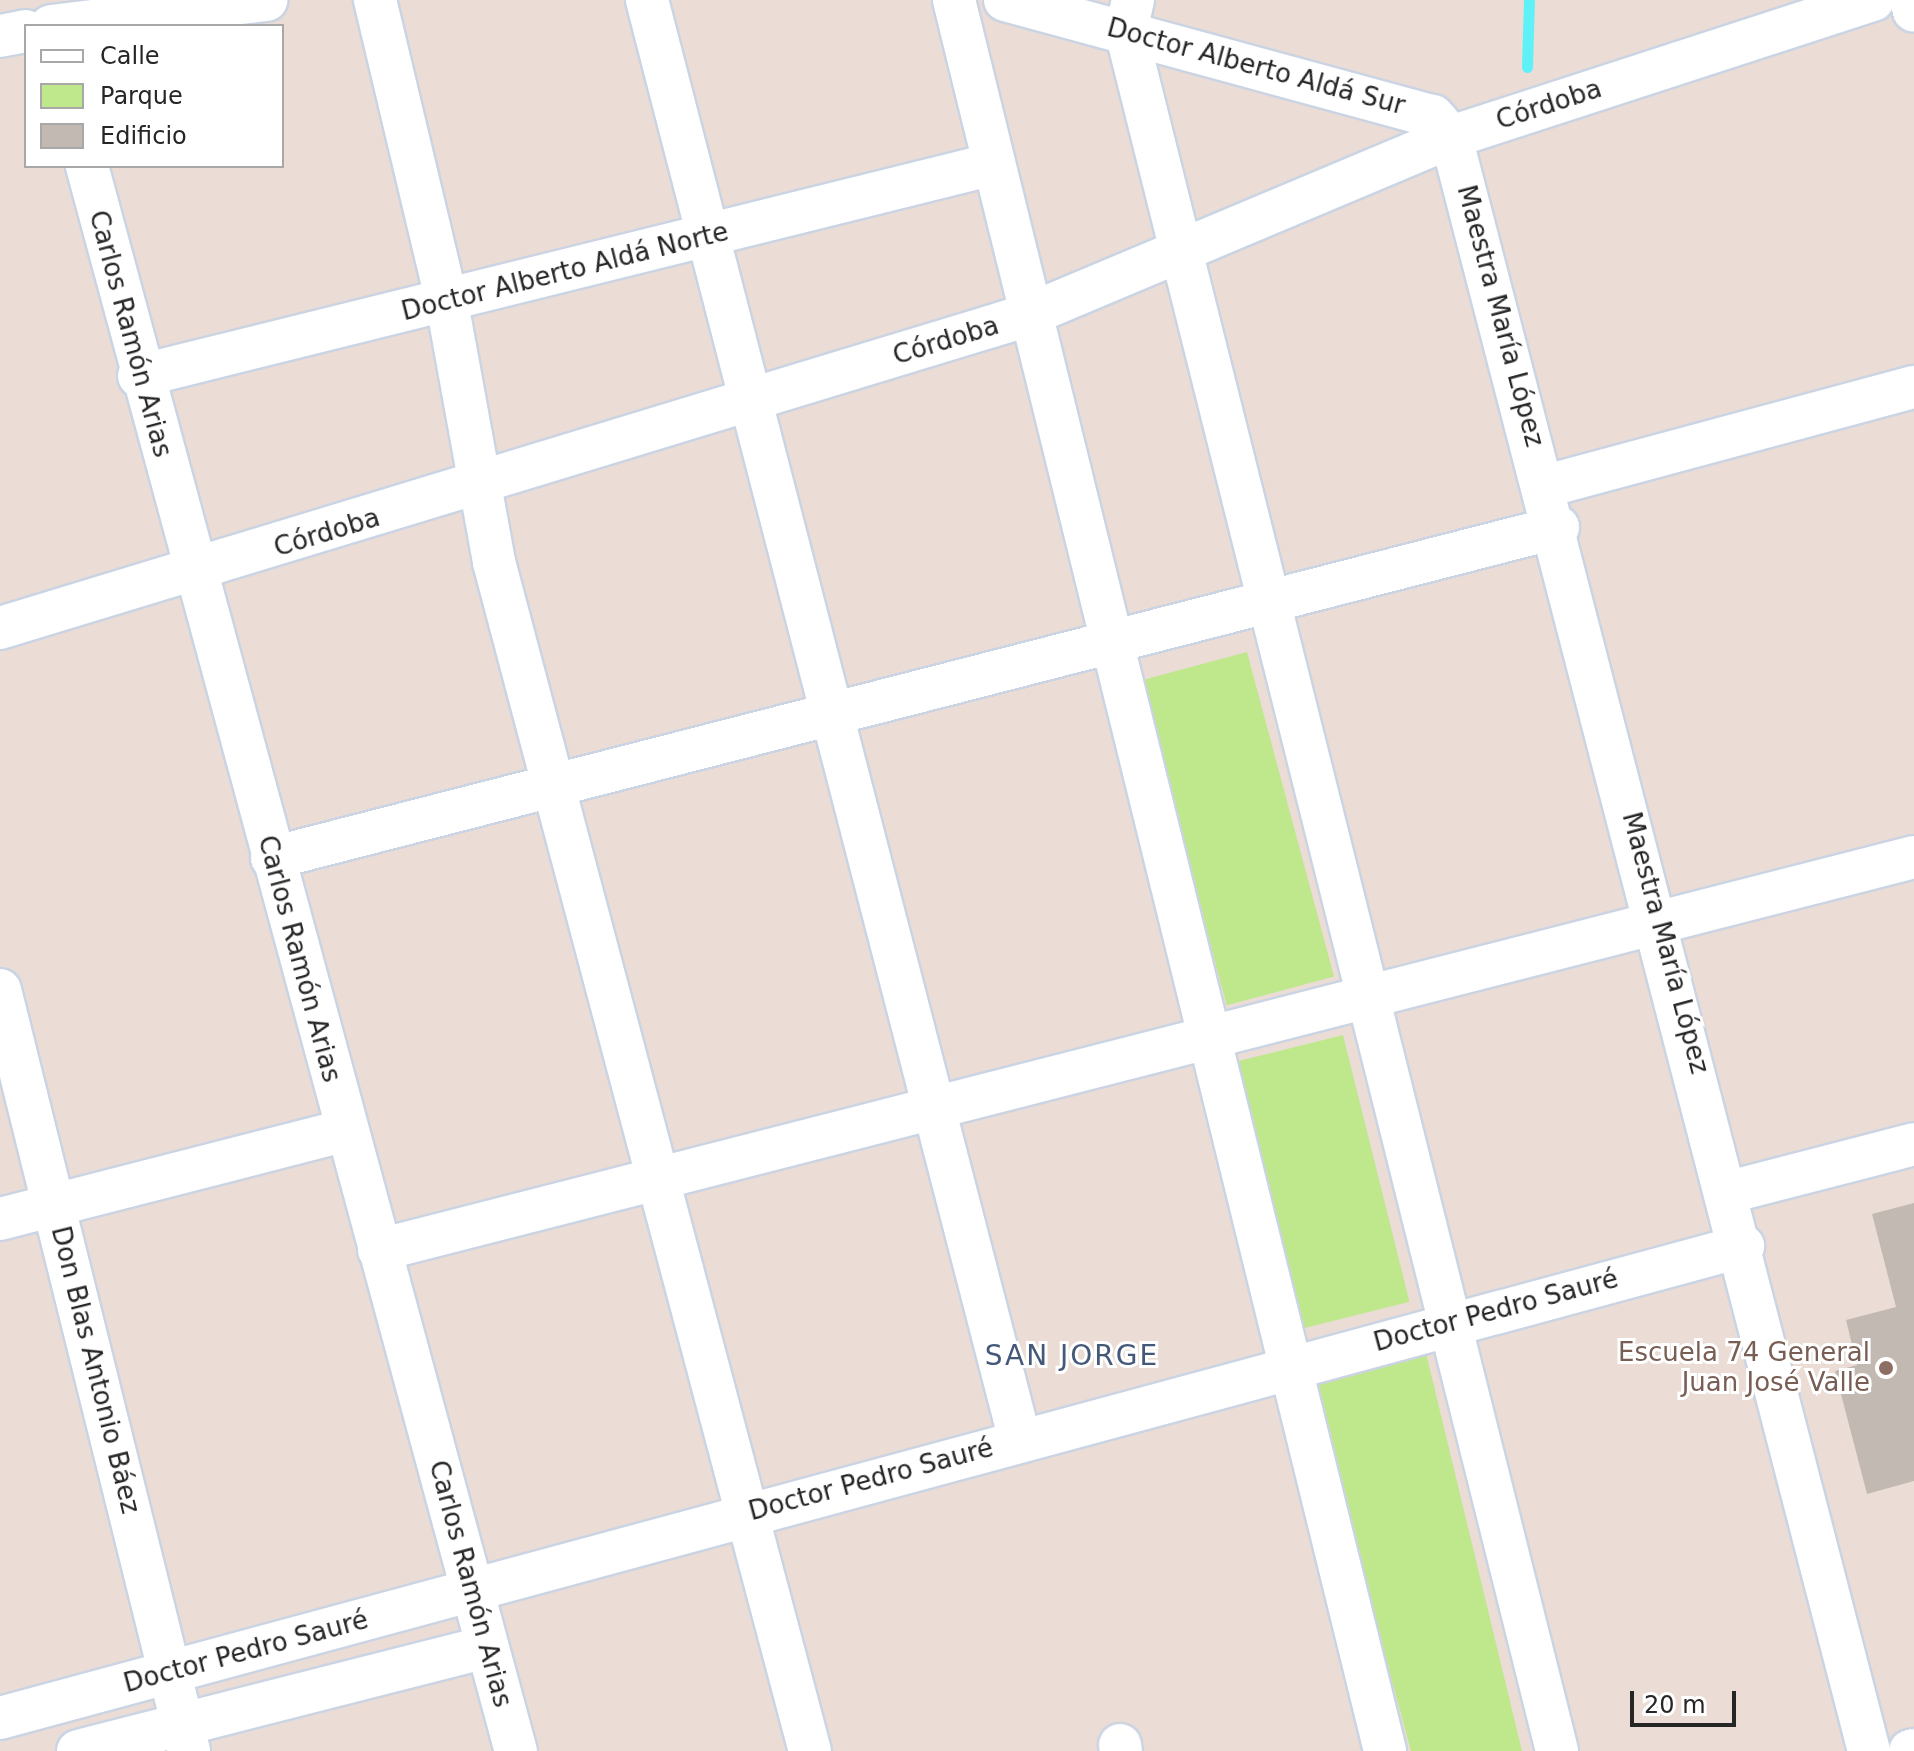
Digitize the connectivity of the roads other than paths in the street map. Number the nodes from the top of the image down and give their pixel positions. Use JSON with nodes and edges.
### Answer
{"nodes":[{"id":1,"x":266,"y":0,"type":"edge"},
{"id":2,"x":375,"y":0,"type":"edge"},
{"id":3,"x":647,"y":0,"type":"edge"},
{"id":4,"x":954,"y":0,"type":"edge"},
{"id":5,"x":1005,"y":0,"type":"edge"},
{"id":6,"x":1873,"y":0,"type":"edge"},
{"id":7,"x":1911,"y":0,"type":"edge"},
{"id":8,"x":1914,"y":11,"type":"edge"},
{"id":9,"x":1129,"y":16,"type":"edge"},
{"id":10,"x":68,"y":24,"type":"edge"},
{"id":11,"x":24,"y":31,"type":"edge"},
{"id":12,"x":0,"y":36,"type":"edge"},
{"id":13,"x":1451,"y":137,"type":"junction"},
{"id":14,"x":990,"y":165,"type":"junction"},
{"id":15,"x":87,"y":168,"type":"edge"},
{"id":16,"x":706,"y":237,"type":"junction"},
{"id":17,"x":1181,"y":256,"type":"junction"},
{"id":18,"x":447,"y":303,"type":"junction"},
{"id":19,"x":1028,"y":315,"type":"junction"},
{"id":20,"x":139,"y":376,"type":"junction"},
{"id":21,"x":1914,"y":387,"type":"edge"},
{"id":22,"x":749,"y":402,"type":"junction"},
{"id":23,"x":478,"y":486,"type":"junction"},
{"id":24,"x":1546,"y":486,"type":"junction"},
{"id":25,"x":1558,"y":527,"type":"junction"},
{"id":26,"x":195,"y":574,"type":"junction"},
{"id":27,"x":1269,"y":602,"type":"junction"},
{"id":28,"x":0,"y":628,"type":"edge"},
{"id":29,"x":1112,"y":644,"type":"junction"},
{"id":30,"x":832,"y":713,"type":"junction"},
{"id":31,"x":550,"y":784,"type":"junction"},
{"id":32,"x":1914,"y":857,"type":"edge"},
{"id":33,"x":272,"y":858,"type":"junction"},
{"id":34,"x":1659,"y":922,"type":"junction"},
{"id":35,"x":0,"y":990,"type":"edge"},
{"id":36,"x":1365,"y":999,"type":"junction"},
{"id":37,"x":1208,"y":1041,"type":"junction"},
{"id":38,"x":936,"y":1110,"type":"junction"},
{"id":39,"x":346,"y":1130,"type":"junction"},
{"id":40,"x":1914,"y":1144,"type":"edge"},
{"id":41,"x":655,"y":1180,"type":"junction"},
{"id":42,"x":1729,"y":1192,"type":"junction"},
{"id":43,"x":54,"y":1206,"type":"junction"},
{"id":44,"x":0,"y":1219,"type":"edge"},
{"id":45,"x":1743,"y":1246,"type":"junction"},
{"id":46,"x":379,"y":1250,"type":"junction"},
{"id":47,"x":1450,"y":1323,"type":"junction"},
{"id":48,"x":1289,"y":1365,"type":"junction"},
{"id":49,"x":1020,"y":1440,"type":"junction"},
{"id":50,"x":744,"y":1515,"type":"junction"},
{"id":51,"x":472,"y":1593,"type":"junction"},
{"id":52,"x":487,"y":1647,"type":"junction"},
{"id":53,"x":169,"y":1672,"type":"junction"},
{"id":54,"x":0,"y":1718,"type":"edge"},
{"id":55,"x":186,"y":1737,"type":"edge"},
{"id":56,"x":78,"y":1751,"type":"edge"},
{"id":57,"x":516,"y":1751,"type":"edge"},
{"id":58,"x":810,"y":1751,"type":"edge"},
{"id":59,"x":1385,"y":1751,"type":"edge"},
{"id":60,"x":1557,"y":1751,"type":"edge"},
{"id":61,"x":1869,"y":1751,"type":"edge"}],
"edges":[{"from":1,"to":10,"type":"street"},
{"from":2,"to":18,"type":"street"},
{"from":3,"to":16,"type":"street"},
{"from":4,"to":14,"type":"street"},
{"from":5,"to":9,"type":"street","name":"Doctor Alberto Aldá Sur"},
{"from":6,"to":13,"type":"street","name":"Córdoba"},
{"from":7,"to":8,"type":"street"},
{"from":9,"to":13,"type":"street","name":"Doctor Alberto Aldá Sur"},
{"from":9,"to":17,"type":"street"},
{"from":11,"to":12,"type":"street"},
{"from":13,"to":17,"type":"street","name":"Córdoba"},
{"from":13,"to":24,"type":"street","name":"Maestra María López"},
{"from":14,"to":16,"type":"street","name":"Doctor Alberto Aldá Norte"},
{"from":14,"to":19,"type":"street"},
{"from":15,"to":20,"type":"street","name":"Carlos Ramón Arias"},
{"from":16,"to":18,"type":"street","name":"Doctor Alberto Aldá Norte"},
{"from":16,"to":22,"type":"street"},
{"from":17,"to":19,"type":"street","name":"Córdoba"},
{"from":17,"to":27,"type":"street"},
{"from":18,"to":20,"type":"street","name":"Doctor Alberto Aldá Norte"},
{"from":18,"to":23,"type":"street"},
{"from":19,"to":22,"type":"street","name":"Córdoba"},
{"from":19,"to":29,"type":"street"},
{"from":20,"to":26,"type":"street","name":"Carlos Ramón Arias"},
{"from":21,"to":24,"type":"street"},
{"from":22,"to":23,"type":"street","name":"Córdoba"},
{"from":22,"to":30,"type":"street"},
{"from":23,"to":26,"type":"street","name":"Córdoba"},
{"from":23,"to":31,"type":"street"},
{"from":24,"to":25,"type":"street","name":"Maestra María López"},
{"from":25,"to":27,"type":"street"},
{"from":25,"to":34,"type":"street","name":"Maestra María López"},
{"from":26,"to":28,"type":"street","name":"Córdoba"},
{"from":26,"to":33,"type":"street","name":"Carlos Ramón Arias"},
{"from":27,"to":29,"type":"street"},
{"from":27,"to":36,"type":"street"},
{"from":29,"to":30,"type":"street"},
{"from":29,"to":37,"type":"street"},
{"from":30,"to":31,"type":"street"},
{"from":30,"to":38,"type":"street"},
{"from":31,"to":33,"type":"street"},
{"from":31,"to":41,"type":"street"},
{"from":32,"to":34,"type":"street"},
{"from":33,"to":39,"type":"street","name":"Carlos Ramón Arias"},
{"from":34,"to":36,"type":"street"},
{"from":34,"to":42,"type":"street","name":"Maestra María López"},
{"from":35,"to":43,"type":"street","name":"Don Blas Antonio Báez"},
{"from":36,"to":37,"type":"street"},
{"from":36,"to":47,"type":"street"},
{"from":37,"to":38,"type":"street"},
{"from":37,"to":48,"type":"street"},
{"from":38,"to":41,"type":"street"},
{"from":38,"to":49,"type":"street"},
{"from":39,"to":43,"type":"street"},
{"from":39,"to":46,"type":"street","name":"Carlos Ramón Arias"},
{"from":40,"to":42,"type":"street"},
{"from":41,"to":46,"type":"street"},
{"from":41,"to":50,"type":"street"},
{"from":42,"to":45,"type":"street","name":"Maestra María López"},
{"from":43,"to":44,"type":"street"},
{"from":43,"to":53,"type":"street","name":"Don Blas Antonio Báez"},
{"from":45,"to":47,"type":"street","name":"Doctor Pedro Sauré"},
{"from":45,"to":61,"type":"street","name":"Maestra María López"},
{"from":46,"to":51,"type":"street","name":"Carlos Ramón Arias"},
{"from":47,"to":48,"type":"street","name":"Doctor Pedro Sauré"},
{"from":47,"to":60,"type":"street"},
{"from":48,"to":49,"type":"street","name":"Doctor Pedro Sauré"},
{"from":48,"to":59,"type":"street"},
{"from":49,"to":50,"type":"street","name":"Doctor Pedro Sauré"},
{"from":50,"to":51,"type":"street","name":"Doctor Pedro Sauré"},
{"from":50,"to":58,"type":"street"},
{"from":51,"to":52,"type":"street","name":"Carlos Ramón Arias"},
{"from":51,"to":53,"type":"street","name":"Doctor Pedro Sauré"},
{"from":52,"to":55,"type":"street","name":"Doctor Pedro Sauré"},
{"from":52,"to":57,"type":"street","name":"Carlos Ramón Arias"},
{"from":53,"to":54,"type":"street","name":"Doctor Pedro Sauré"},
{"from":53,"to":55,"type":"street","name":"Don Blas Antonio Báez"},
{"from":55,"to":56,"type":"street","name":"Doctor Pedro Sauré"}]}
